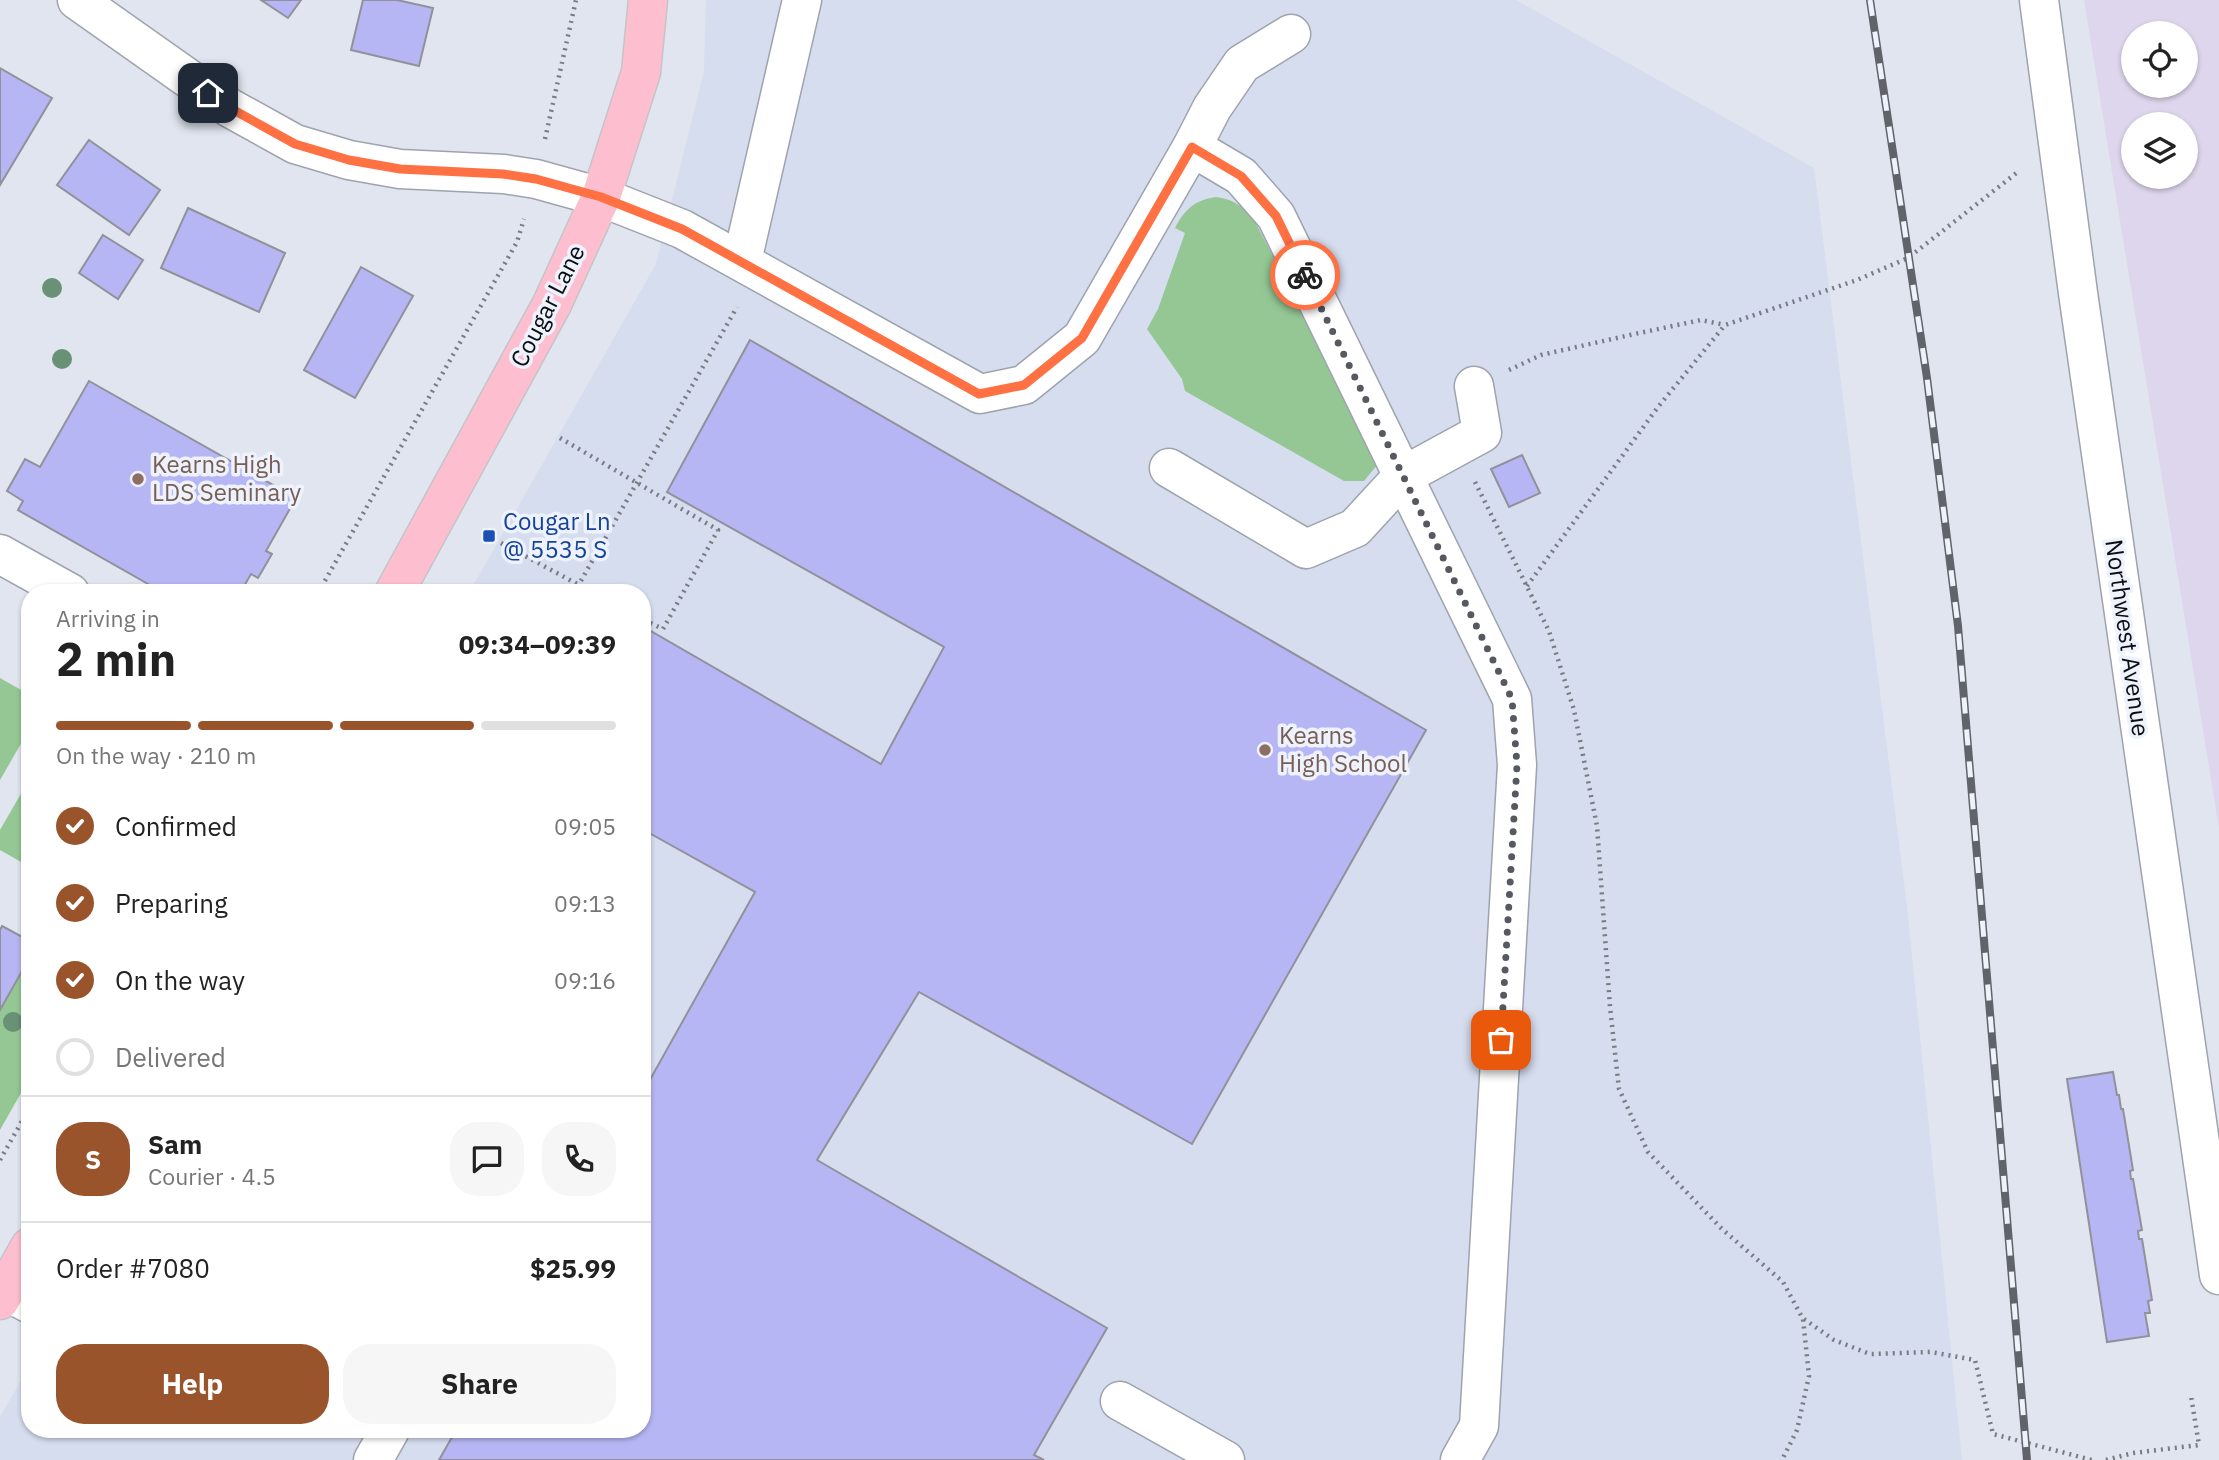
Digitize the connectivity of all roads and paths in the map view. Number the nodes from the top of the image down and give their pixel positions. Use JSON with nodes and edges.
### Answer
{"nodes":[{"id":1,"x":77,"y":0,"type":"edge"},
{"id":2,"x":576,"y":0,"type":"edge"},
{"id":3,"x":648,"y":0,"type":"edge"},
{"id":4,"x":802,"y":0,"type":"edge"},
{"id":5,"x":2039,"y":0,"type":"edge"},
{"id":6,"x":1291,"y":34,"type":"dead end"},
{"id":7,"x":562,"y":68,"type":"dead end"},
{"id":8,"x":2057,"y":138,"type":"junction"},
{"id":9,"x":1192,"y":147,"type":"junction"},
{"id":10,"x":601,"y":197,"type":"junction"},
{"id":11,"x":517,"y":242,"type":"dead end"},
{"id":12,"x":742,"y":261,"type":"junction"},
{"id":13,"x":737,"y":307,"type":"dead end"},
{"id":14,"x":1725,"y":326,"type":"junction"},
{"id":15,"x":1474,"y":386,"type":"joint"},
{"id":16,"x":561,"y":438,"type":"dead end"},
{"id":17,"x":1458,"y":447,"type":"junction"},
{"id":18,"x":1169,"y":468,"type":"dead end"},
{"id":19,"x":1403,"y":476,"type":"junction"},
{"id":20,"x":637,"y":482,"type":"junction"},
{"id":21,"x":501,"y":543,"type":"dead end"},
{"id":22,"x":0,"y":554,"type":"edge"},
{"id":23,"x":54,"y":584,"type":"edge"},
{"id":24,"x":323,"y":584,"type":"edge"},
{"id":25,"x":399,"y":584,"type":"edge"},
{"id":26,"x":576,"y":584,"type":"edge"},
{"id":27,"x":579,"y":584,"type":"edge"},
{"id":28,"x":1527,"y":586,"type":"junction"},
{"id":29,"x":651,"y":623,"type":"edge"},
{"id":30,"x":21,"y":1123,"type":"edge"},
{"id":31,"x":0,"y":1160,"type":"edge"},
{"id":32,"x":21,"y":1265,"type":"edge"},
{"id":33,"x":2219,"y":1275,"type":"edge"},
{"id":34,"x":7,"y":1293,"type":"edge"},
{"id":35,"x":1803,"y":1319,"type":"junction"},
{"id":36,"x":2191,"y":1395,"type":"dead end"},
{"id":37,"x":1120,"y":1401,"type":"dead end"},
{"id":38,"x":385,"y":1438,"type":"edge"},
{"id":39,"x":373,"y":1460,"type":"edge"},
{"id":40,"x":1225,"y":1460,"type":"edge"},
{"id":41,"x":1460,"y":1460,"type":"edge"},
{"id":42,"x":1782,"y":1460,"type":"edge"},
{"id":43,"x":2092,"y":1460,"type":"edge"},
{"id":44,"x":2106,"y":1460,"type":"edge"}],
"edges":[{"from":1,"to":10,"type":"street"},
{"from":2,"to":7,"type":"path"},
{"from":3,"to":10,"type":"main road","name":"Cougar Lane"},
{"from":4,"to":12,"type":"street"},
{"from":5,"to":8,"type":"street","name":"Northwest Avenue"},
{"from":6,"to":9,"type":"street"},
{"from":8,"to":14,"type":"path"},
{"from":8,"to":33,"type":"street","name":"Northwest Avenue"},
{"from":9,"to":12,"type":"street"},
{"from":9,"to":19,"type":"street"},
{"from":10,"to":12,"type":"street"},
{"from":10,"to":25,"type":"main road","name":"Cougar Lane"},
{"from":11,"to":24,"type":"path"},
{"from":13,"to":20,"type":"path"},
{"from":14,"to":15,"type":"path"},
{"from":14,"to":28,"type":"path"},
{"from":15,"to":17,"type":"street"},
{"from":16,"to":20,"type":"path"},
{"from":17,"to":19,"type":"street"},
{"from":17,"to":28,"type":"path"},
{"from":18,"to":19,"type":"street"},
{"from":19,"to":41,"type":"street"},
{"from":20,"to":27,"type":"path"},
{"from":20,"to":29,"type":"path"},
{"from":21,"to":26,"type":"path"},
{"from":22,"to":23,"type":"street"},
{"from":28,"to":35,"type":"path"},
{"from":30,"to":31,"type":"path"},
{"from":32,"to":34,"type":"main road"},
{"from":35,"to":42,"type":"path"},
{"from":35,"to":43,"type":"path"},
{"from":36,"to":44,"type":"path"},
{"from":37,"to":40,"type":"street"},
{"from":38,"to":39,"type":"street"}]}
